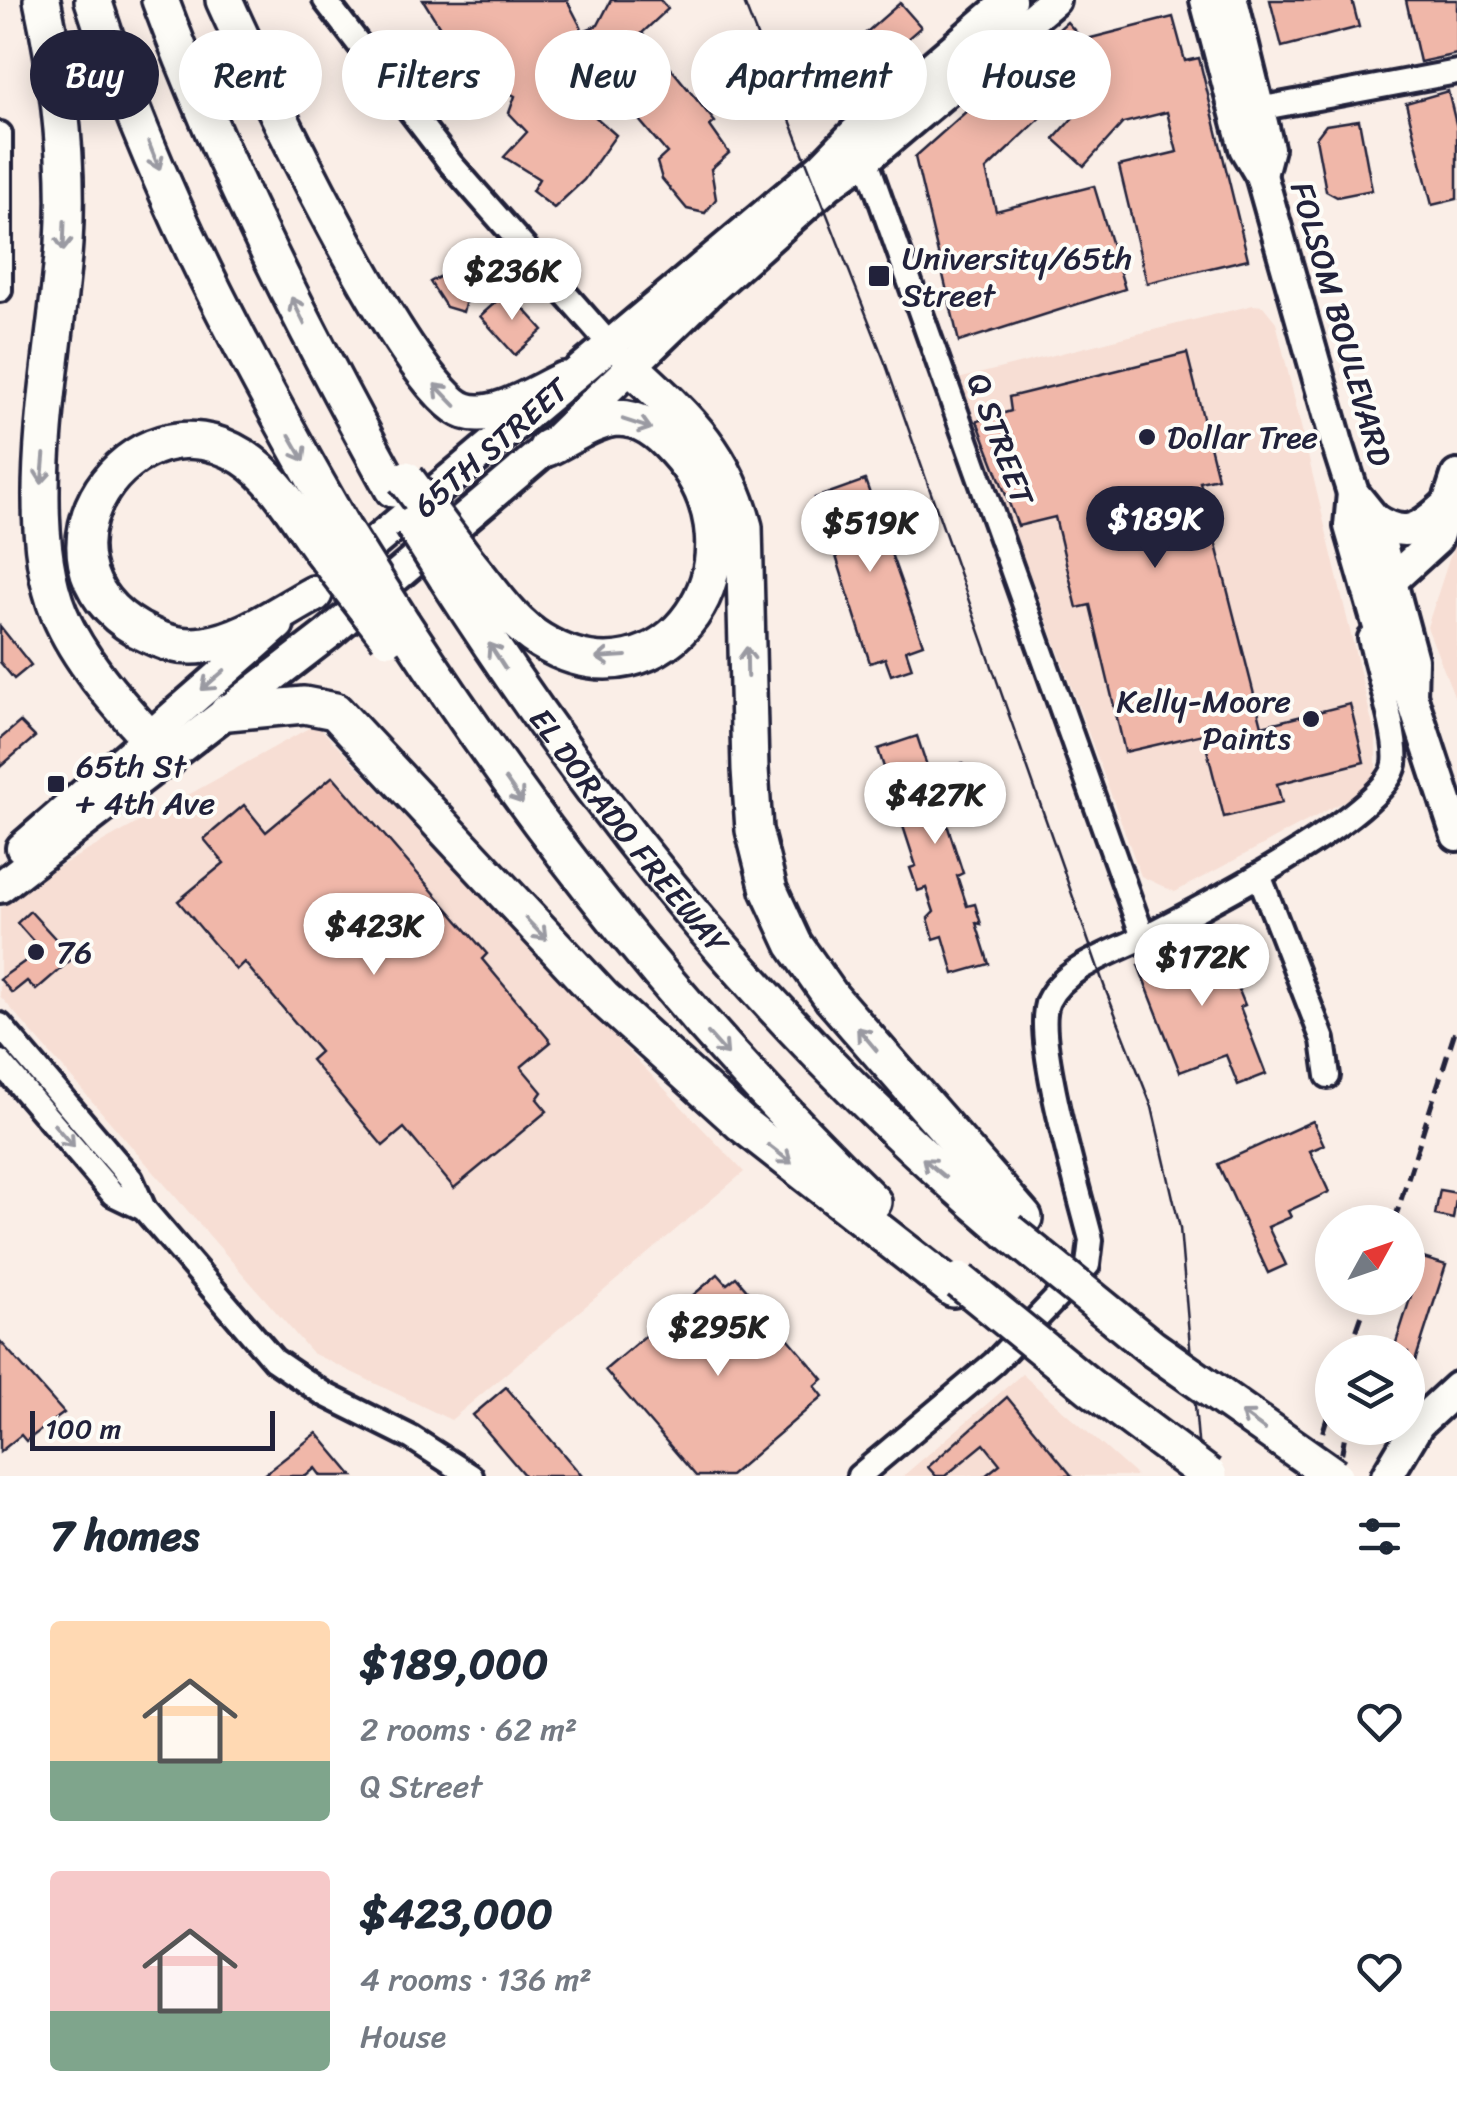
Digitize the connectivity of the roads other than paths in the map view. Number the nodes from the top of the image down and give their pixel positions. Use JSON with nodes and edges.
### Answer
{"nodes":[{"id":1,"x":42,"y":0,"type":"edge"},
{"id":2,"x":94,"y":0,"type":"edge"},
{"id":3,"x":160,"y":0,"type":"edge"},
{"id":4,"x":224,"y":0,"type":"edge"},
{"id":5,"x":325,"y":0,"type":"edge"},
{"id":6,"x":1010,"y":0,"type":"edge"},
{"id":7,"x":1054,"y":0,"type":"edge"},
{"id":8,"x":1206,"y":0,"type":"edge"},
{"id":9,"x":1232,"y":0,"type":"edge"},
{"id":10,"x":1457,"y":72,"type":"edge"},
{"id":11,"x":1258,"y":109,"type":"junction"},
{"id":12,"x":0,"y":134,"type":"edge"},
{"id":13,"x":861,"y":145,"type":"junction"},
{"id":14,"x":1261,"y":175,"type":"junction"},
{"id":15,"x":0,"y":290,"type":"edge"},
{"id":16,"x":621,"y":357,"type":"junction"},
{"id":17,"x":564,"y":380,"type":"junction"},
{"id":18,"x":548,"y":448,"type":"junction"},
{"id":19,"x":1457,"y":476,"type":"edge"},
{"id":20,"x":1445,"y":506,"type":"junction"},
{"id":21,"x":1362,"y":522,"type":"junction"},
{"id":22,"x":332,"y":540,"type":"junction"},
{"id":23,"x":457,"y":571,"type":"junction"},
{"id":24,"x":1391,"y":581,"type":"junction"},
{"id":25,"x":314,"y":594,"type":"junction"},
{"id":26,"x":1412,"y":696,"type":"junction"},
{"id":27,"x":228,"y":712,"type":"junction"},
{"id":28,"x":158,"y":748,"type":"junction"},
{"id":29,"x":1457,"y":834,"type":"edge"},
{"id":30,"x":0,"y":868,"type":"edge"},
{"id":31,"x":1259,"y":875,"type":"junction"},
{"id":32,"x":0,"y":887,"type":"edge"},
{"id":33,"x":1143,"y":938,"type":"junction"},
{"id":34,"x":0,"y":1025,"type":"edge"},
{"id":35,"x":0,"y":1062,"type":"edge"},
{"id":36,"x":1328,"y":1076,"type":"dead end"},
{"id":37,"x":144,"y":1209,"type":"junction"},
{"id":38,"x":1016,"y":1224,"type":"junction"},
{"id":39,"x":957,"y":1285,"type":"junction"},
{"id":40,"x":1457,"y":1370,"type":"edge"},
{"id":41,"x":1457,"y":1388,"type":"edge"},
{"id":42,"x":1425,"y":1403,"type":"edge"},
{"id":43,"x":1391,"y":1445,"type":"edge"},
{"id":44,"x":472,"y":1476,"type":"edge"},
{"id":45,"x":859,"y":1476,"type":"edge"},
{"id":46,"x":1209,"y":1476,"type":"edge"},
{"id":47,"x":1334,"y":1476,"type":"edge"},
{"id":48,"x":1372,"y":1476,"type":"edge"},
{"id":49,"x":1386,"y":1476,"type":"edge"}],
"edges":[{"from":1,"to":28,"type":"highway","one_way":true},
{"from":2,"to":22,"type":"highway","name":"EL DORADO FREEWAY","one_way":true},
{"from":23,"to":3,"type":"highway","name":"EL DORADO FREEWAY","one_way":true,"bridge":true},
{"from":17,"to":4,"type":"highway","one_way":true},
{"from":5,"to":16,"type":"street"},
{"from":6,"to":13,"type":"main road","name":"65TH STREET"},
{"from":7,"to":13,"type":"main road","name":"65TH STREET"},
{"from":8,"to":14,"type":"main road","name":"FOLSOM BOULEVARD"},
{"from":9,"to":11,"type":"main road","name":"FOLSOM BOULEVARD"},
{"from":10,"to":11,"type":"street"},
{"from":11,"to":14,"type":"main road","name":"FOLSOM BOULEVARD"},
{"from":12,"to":15,"type":"street"},
{"from":13,"to":16,"type":"main road","name":"65TH STREET"},
{"from":13,"to":33,"type":"street","name":"Q STREET"},
{"from":14,"to":21,"type":"main road","name":"FOLSOM BOULEVARD"},
{"from":16,"to":17,"type":"main road","name":"65TH STREET"},
{"from":16,"to":18,"type":"main road","name":"65TH STREET"},
{"from":38,"to":16,"type":"highway","one_way":true},
{"from":17,"to":25,"type":"main road","name":"65TH STREET"},
{"from":18,"to":23,"type":"highway","one_way":true},
{"from":18,"to":27,"type":"main road","name":"65TH STREET"},
{"from":19,"to":20,"type":"main road"},
{"from":20,"to":21,"type":"main road"},
{"from":20,"to":24,"type":"main road"},
{"from":21,"to":24,"type":"main road","name":"FOLSOM BOULEVARD"},
{"from":21,"to":26,"type":"main road","name":"FOLSOM BOULEVARD"},
{"from":21,"to":31,"type":"street"},
{"from":22,"to":25,"type":"highway"},
{"from":22,"to":39,"type":"highway","name":"EL DORADO FREEWAY","one_way":true,"bridge":true},
{"from":38,"to":23,"type":"highway","name":"EL DORADO FREEWAY","one_way":true},
{"from":24,"to":26,"type":"main road","name":"FOLSOM BOULEVARD"},
{"from":25,"to":28,"type":"main road","name":"65TH STREET","one_way":true},
{"from":26,"to":29,"type":"main road","name":"FOLSOM BOULEVARD"},
{"from":27,"to":28,"type":"main road","name":"65TH STREET"},
{"from":27,"to":39,"type":"highway","one_way":true},
{"from":28,"to":30,"type":"main road","name":"65TH STREET"},
{"from":28,"to":32,"type":"main road","name":"65TH STREET"},
{"from":31,"to":33,"type":"street"},
{"from":31,"to":36,"type":"street"},
{"from":33,"to":45,"type":"street"},
{"from":34,"to":37,"type":"street"},
{"from":35,"to":37,"type":"street","one_way":true},
{"from":37,"to":44,"type":"street"},
{"from":47,"to":38,"type":"highway","one_way":true,"bridge":true},
{"from":39,"to":46,"type":"highway","bridge":true},
{"from":40,"to":42,"type":"main road"},
{"from":41,"to":49,"type":"main road"},
{"from":43,"to":48,"type":"main road"}]}
